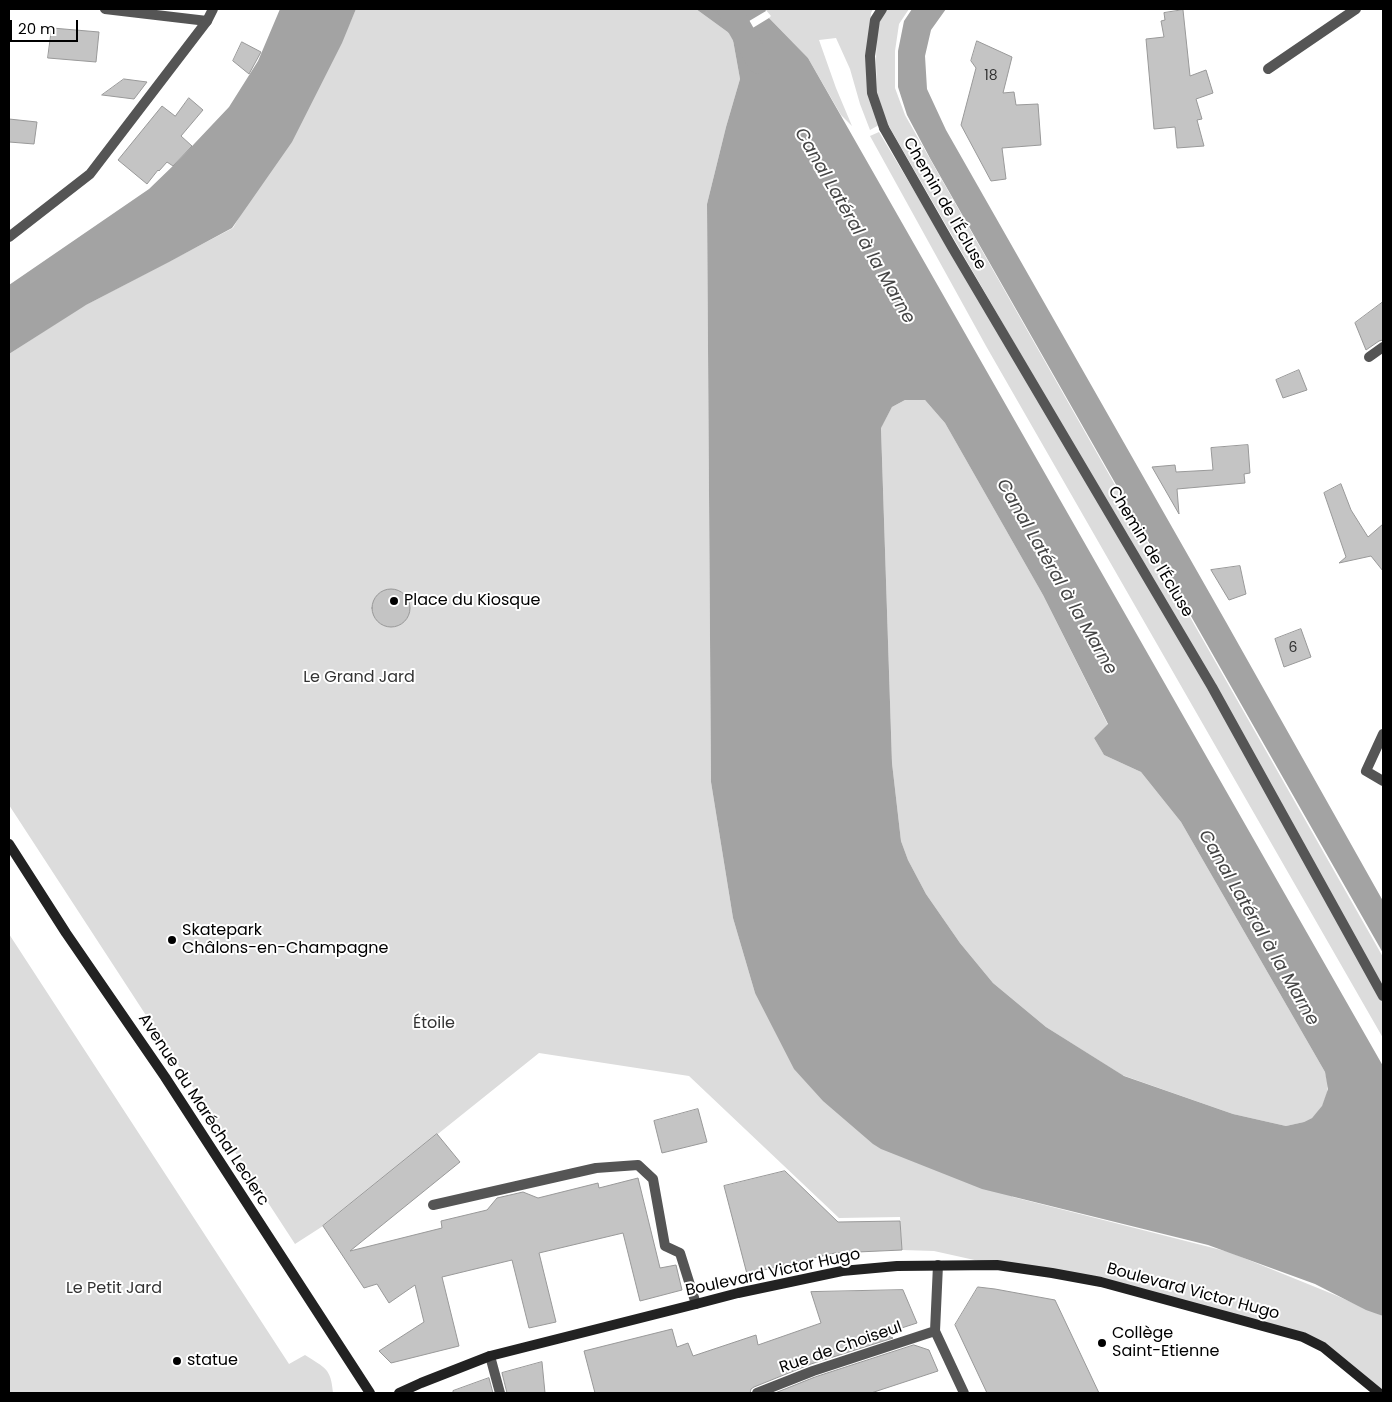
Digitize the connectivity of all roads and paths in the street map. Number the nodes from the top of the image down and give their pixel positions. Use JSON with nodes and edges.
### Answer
{"nodes":[{"id":1,"x":104,"y":9,"type":"edge"},
{"id":2,"x":213,"y":9,"type":"edge"},
{"id":3,"x":882,"y":9,"type":"edge"},
{"id":4,"x":1356,"y":9,"type":"edge"},
{"id":5,"x":207,"y":21,"type":"junction"},
{"id":6,"x":1268,"y":69,"type":"dead end"},
{"id":7,"x":9,"y":237,"type":"edge"},
{"id":8,"x":1383,"y":347,"type":"edge"},
{"id":9,"x":1369,"y":357,"type":"dead end"},
{"id":10,"x":1383,"y":734,"type":"edge"},
{"id":11,"x":1383,"y":781,"type":"edge"},
{"id":12,"x":9,"y":844,"type":"edge"},
{"id":13,"x":1383,"y":996,"type":"edge"},
{"id":14,"x":433,"y":1205,"type":"dead end"},
{"id":15,"x":938,"y":1265,"type":"junction"},
{"id":16,"x":696,"y":1304,"type":"junction"},
{"id":17,"x":935,"y":1331,"type":"junction"},
{"id":18,"x":490,"y":1356,"type":"junction"},
{"id":19,"x":370,"y":1393,"type":"edge"},
{"id":20,"x":399,"y":1393,"type":"edge"},
{"id":21,"x":500,"y":1393,"type":"edge"},
{"id":22,"x":757,"y":1393,"type":"edge"},
{"id":23,"x":964,"y":1393,"type":"edge"},
{"id":24,"x":1379,"y":1393,"type":"edge"}],
"edges":[{"from":1,"to":5,"type":"street"},
{"from":2,"to":5,"type":"street"},
{"from":3,"to":13,"type":"street","name":"Chemin de l'Écluse"},
{"from":4,"to":6,"type":"street"},
{"from":5,"to":7,"type":"street"},
{"from":8,"to":9,"type":"street"},
{"from":10,"to":11,"type":"street"},
{"from":12,"to":19,"type":"main road","name":"Avenue du Maréchal Leclerc"},
{"from":14,"to":16,"type":"street"},
{"from":15,"to":16,"type":"main road","name":"Boulevard Victor Hugo"},
{"from":15,"to":17,"type":"street"},
{"from":15,"to":24,"type":"main road","name":"Boulevard Victor Hugo"},
{"from":16,"to":18,"type":"main road","name":"Boulevard Victor Hugo"},
{"from":17,"to":22,"type":"street","name":"Rue de Choiseul"},
{"from":17,"to":23,"type":"street"},
{"from":18,"to":20,"type":"main road","name":"Boulevard Victor Hugo"},
{"from":18,"to":21,"type":"street"}]}
